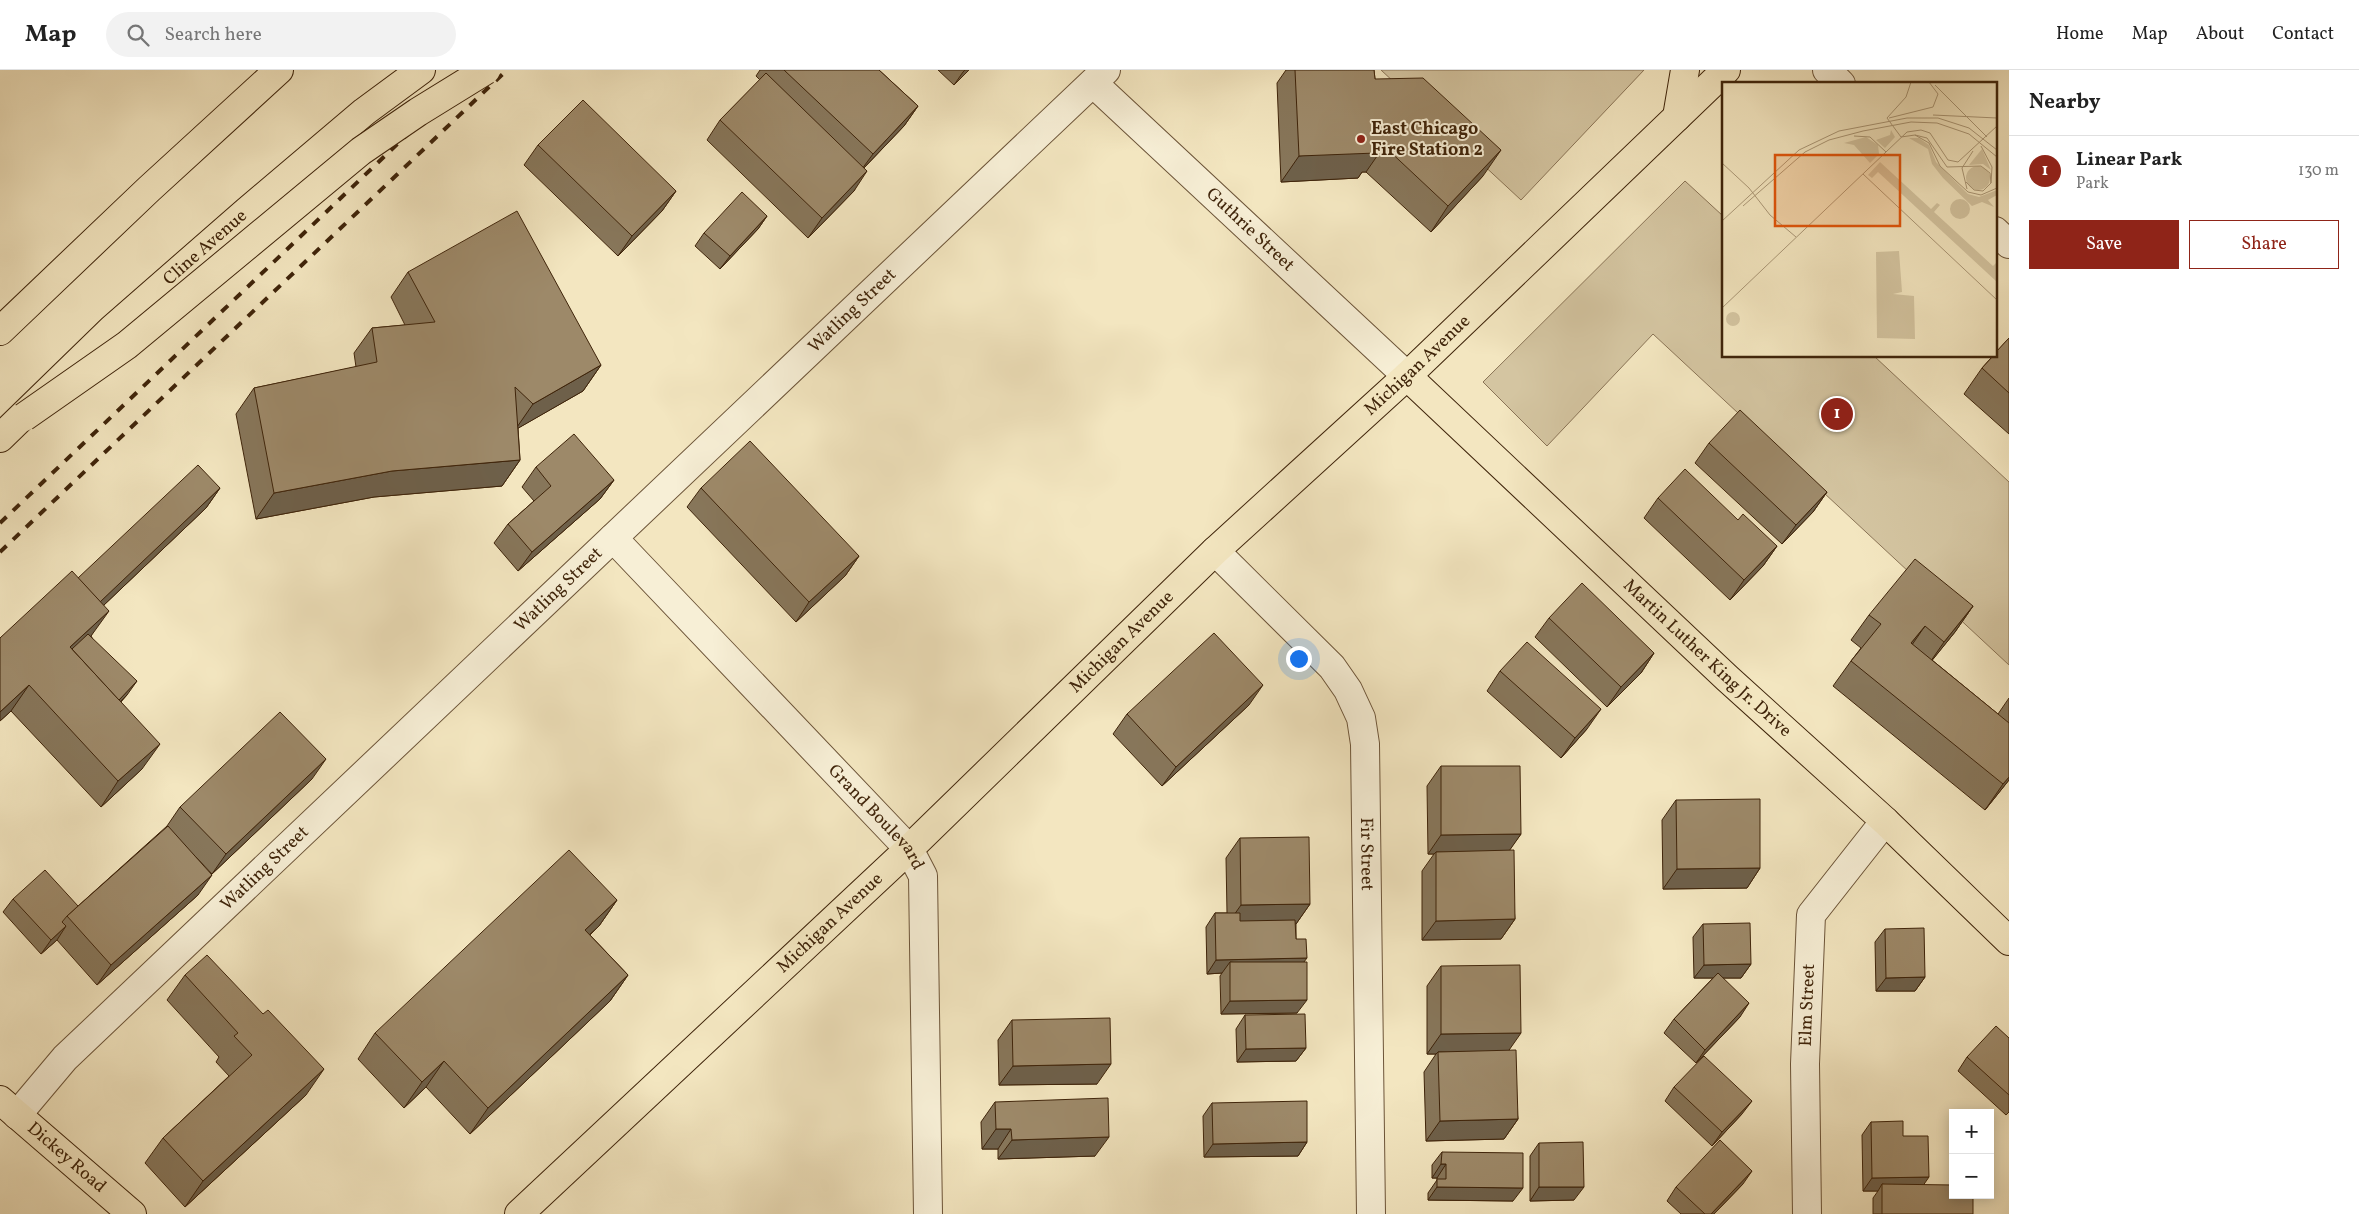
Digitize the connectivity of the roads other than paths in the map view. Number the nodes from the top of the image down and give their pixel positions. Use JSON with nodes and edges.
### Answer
{"nodes":[{"id":1,"x":280,"y":70,"type":"edge"},
{"id":2,"x":420,"y":70,"type":"edge"},
{"id":3,"x":486,"y":70,"type":"edge"},
{"id":4,"x":1685,"y":70,"type":"edge"},
{"id":5,"x":1726,"y":70,"type":"edge"},
{"id":6,"x":1827,"y":70,"type":"edge"},
{"id":7,"x":1100,"y":76,"type":"edge"},
{"id":8,"x":1839,"y":82,"type":"edge"},
{"id":9,"x":1677,"y":117,"type":"junction"},
{"id":10,"x":1996,"y":232,"type":"edge"},
{"id":11,"x":2009,"y":244,"type":"edge"},
{"id":12,"x":0,"y":331,"type":"edge"},
{"id":13,"x":1407,"y":376,"type":"junction"},
{"id":14,"x":24,"y":417,"type":"junction"},
{"id":15,"x":0,"y":438,"type":"edge"},
{"id":16,"x":613,"y":538,"type":"junction"},
{"id":17,"x":1215,"y":551,"type":"junction"},
{"id":18,"x":1886,"y":821,"type":"junction"},
{"id":19,"x":909,"y":849,"type":"junction"},
{"id":20,"x":2009,"y":941,"type":"edge"},
{"id":21,"x":9,"y":1107,"type":"edge"},
{"id":22,"x":132,"y":1214,"type":"edge"},
{"id":23,"x":518,"y":1214,"type":"edge"},
{"id":24,"x":928,"y":1214,"type":"edge"},
{"id":25,"x":1371,"y":1214,"type":"edge"},
{"id":26,"x":1807,"y":1214,"type":"edge"}],
"edges":[{"from":1,"to":12,"type":"main road"},
{"from":2,"to":14,"type":"main road","name":"Cline Avenue","bridge":true},
{"from":3,"to":14,"type":"main road","bridge":true},
{"from":4,"to":9,"type":"main road"},
{"from":5,"to":9,"type":"main road","name":"Michigan Avenue"},
{"from":6,"to":8,"type":"street"},
{"from":7,"to":13,"type":"street","name":"Guthrie Street"},
{"from":7,"to":16,"type":"street","name":"Watling Street"},
{"from":9,"to":13,"type":"main road","name":"Michigan Avenue"},
{"from":10,"to":11,"type":"street"},
{"from":13,"to":17,"type":"main road","name":"Michigan Avenue"},
{"from":13,"to":18,"type":"main road","name":"Martin Luther King Jr. Drive"},
{"from":14,"to":15,"type":"main road","name":"Cline Avenue"},
{"from":16,"to":19,"type":"street","name":"Grand Boulevard"},
{"from":16,"to":21,"type":"street","name":"Watling Street"},
{"from":17,"to":19,"type":"main road","name":"Michigan Avenue"},
{"from":17,"to":25,"type":"street","name":"Fir Street"},
{"from":18,"to":20,"type":"main road","name":"Martin Luther King Jr. Drive"},
{"from":18,"to":26,"type":"street","name":"Elm Street"},
{"from":19,"to":23,"type":"main road","name":"Michigan Avenue"},
{"from":19,"to":24,"type":"street","name":"Grand Boulevard"},
{"from":21,"to":22,"type":"main road","name":"Dickey Road"}]}
